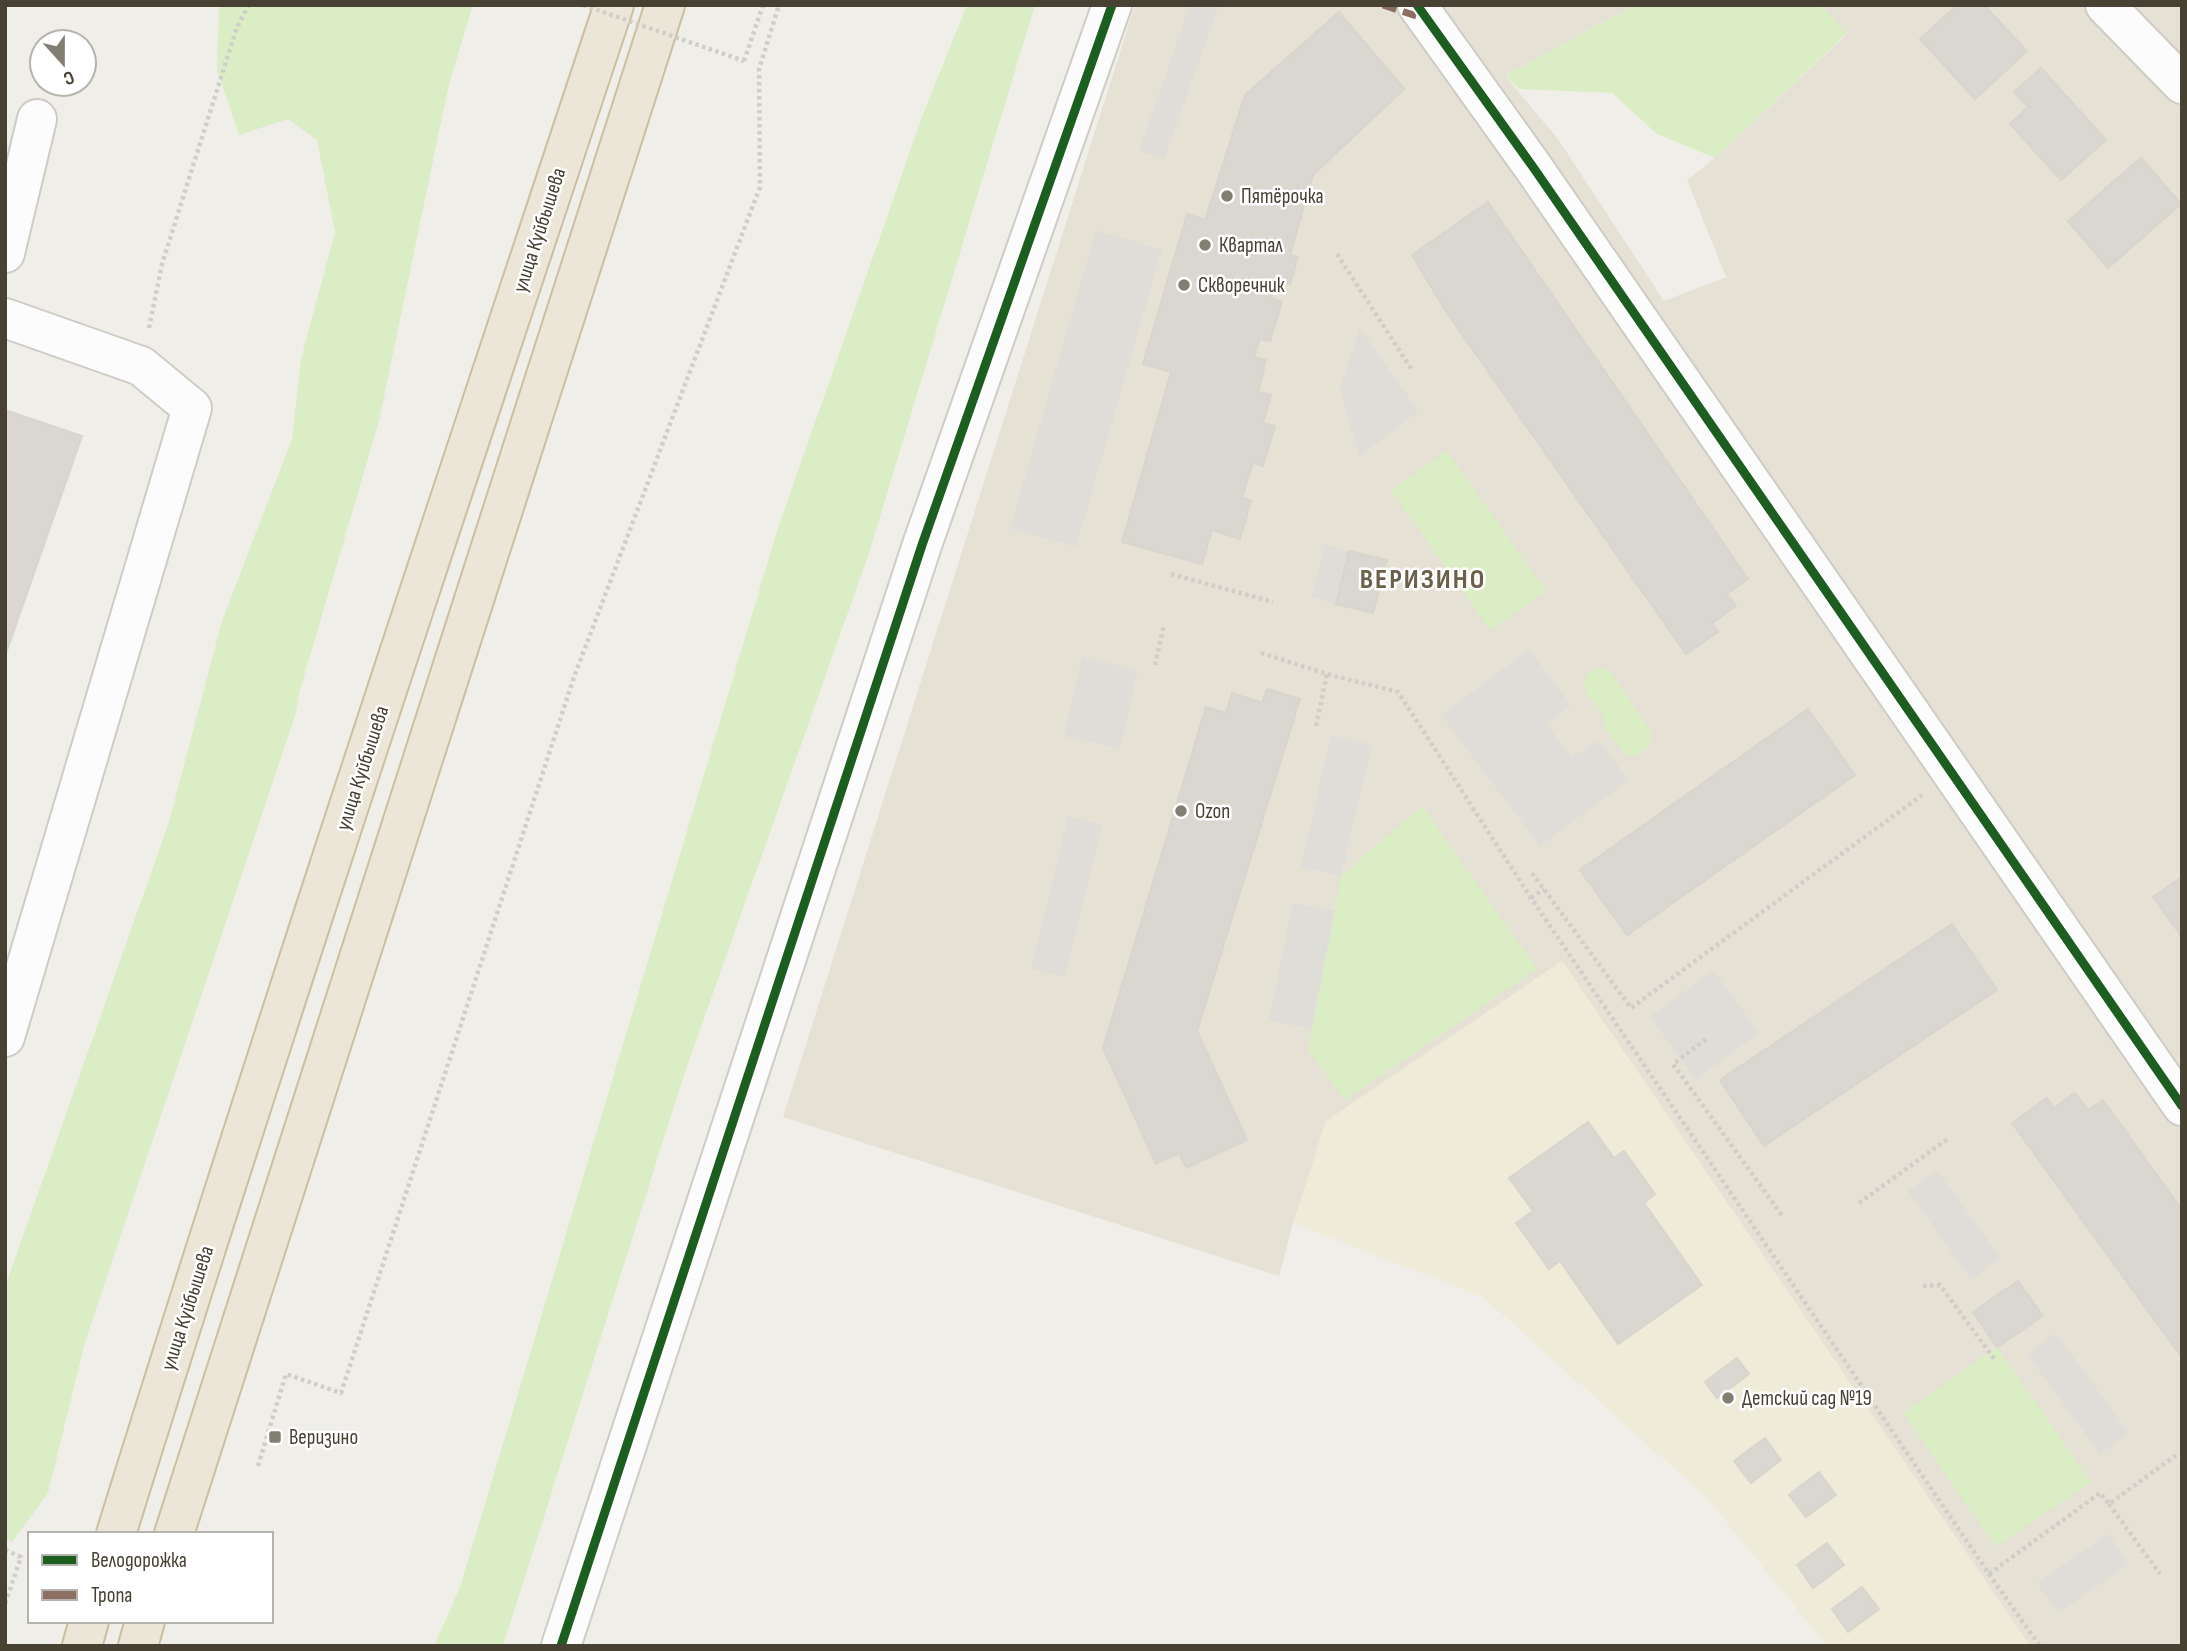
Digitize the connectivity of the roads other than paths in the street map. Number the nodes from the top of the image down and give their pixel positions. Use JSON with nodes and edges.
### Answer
{"nodes":[{"id":1,"x":614,"y":5,"type":"edge"},
{"id":2,"x":665,"y":5,"type":"edge"},
{"id":3,"x":1111,"y":5,"type":"edge"},
{"id":4,"x":1417,"y":5,"type":"edge"},
{"id":5,"x":2105,"y":5,"type":"edge"},
{"id":6,"x":2182,"y":84,"type":"edge"},
{"id":7,"x":37,"y":119,"type":"dead end"},
{"id":8,"x":5,"y":253,"type":"edge"},
{"id":9,"x":5,"y":318,"type":"edge"},
{"id":10,"x":5,"y":1038,"type":"edge"},
{"id":11,"x":2182,"y":1106,"type":"edge"},
{"id":12,"x":117,"y":1532,"type":"edge"},
{"id":13,"x":175,"y":1532,"type":"edge"},
{"id":14,"x":88,"y":1623,"type":"edge"},
{"id":15,"x":144,"y":1623,"type":"edge"},
{"id":16,"x":82,"y":1646,"type":"edge"},
{"id":17,"x":138,"y":1646,"type":"edge"},
{"id":18,"x":561,"y":1646,"type":"edge"}],
"edges":[{"from":1,"to":12,"type":"highway","name":"улица Куйбышева"},
{"from":2,"to":13,"type":"highway"},
{"from":3,"to":18,"type":"street"},
{"from":4,"to":11,"type":"street"},
{"from":5,"to":6,"type":"street"},
{"from":7,"to":8,"type":"street"},
{"from":9,"to":10,"type":"street"},
{"from":14,"to":16,"type":"highway"},
{"from":15,"to":17,"type":"highway"}]}
